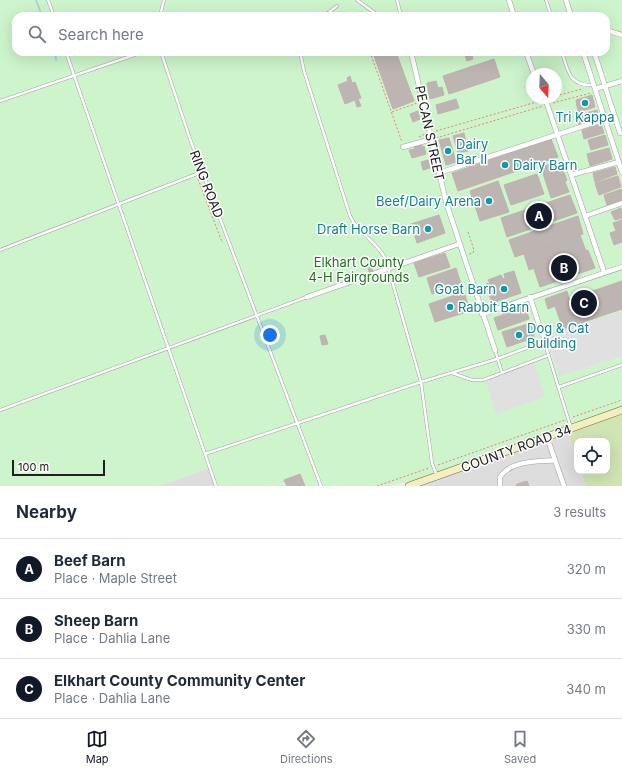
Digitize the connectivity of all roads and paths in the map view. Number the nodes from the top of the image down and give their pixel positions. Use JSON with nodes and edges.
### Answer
{"nodes":[{"id":1,"x":48,"y":0,"type":"edge"},
{"id":2,"x":164,"y":0,"type":"edge"},
{"id":3,"x":357,"y":0,"type":"edge"},
{"id":4,"x":397,"y":0,"type":"edge"},
{"id":5,"x":509,"y":0,"type":"edge"},
{"id":6,"x":546,"y":0,"type":"edge"},
{"id":7,"x":566,"y":0,"type":"edge"},
{"id":8,"x":337,"y":6,"type":"dead end"},
{"id":9,"x":52,"y":12,"type":"edge"},
{"id":10,"x":161,"y":12,"type":"edge"},
{"id":11,"x":329,"y":12,"type":"edge"},
{"id":12,"x":374,"y":12,"type":"edge"},
{"id":13,"x":400,"y":12,"type":"edge"},
{"id":14,"x":513,"y":12,"type":"edge"},
{"id":15,"x":550,"y":12,"type":"edge"},
{"id":16,"x":570,"y":12,"type":"edge"},
{"id":17,"x":610,"y":31,"type":"edge"},
{"id":18,"x":622,"y":35,"type":"edge"},
{"id":19,"x":67,"y":56,"type":"edge"},
{"id":20,"x":131,"y":56,"type":"edge"},
{"id":21,"x":162,"y":56,"type":"edge"},
{"id":22,"x":301,"y":56,"type":"edge"},
{"id":23,"x":371,"y":56,"type":"edge"},
{"id":24,"x":412,"y":56,"type":"edge"},
{"id":25,"x":527,"y":56,"type":"edge"},
{"id":26,"x":563,"y":56,"type":"edge"},
{"id":27,"x":584,"y":56,"type":"edge"},
{"id":28,"x":595,"y":56,"type":"edge"},
{"id":29,"x":532,"y":68,"type":"edge"},
{"id":30,"x":74,"y":75,"type":"junction"},
{"id":31,"x":622,"y":80,"type":"edge"},
{"id":32,"x":605,"y":86,"type":"junction"},
{"id":33,"x":595,"y":88,"type":"junction"},
{"id":34,"x":562,"y":95,"type":"edge"},
{"id":35,"x":0,"y":101,"type":"edge"},
{"id":36,"x":423,"y":101,"type":"junction"},
{"id":37,"x":528,"y":104,"type":"edge"},
{"id":38,"x":548,"y":105,"type":"junction"},
{"id":39,"x":391,"y":112,"type":"junction"},
{"id":40,"x":605,"y":119,"type":"junction"},
{"id":41,"x":431,"y":133,"type":"junction"},
{"id":42,"x":621,"y":133,"type":"edge"},
{"id":43,"x":557,"y":134,"type":"junction"},
{"id":44,"x":610,"y":135,"type":"junction"},
{"id":45,"x":416,"y":137,"type":"dead end"},
{"id":46,"x":432,"y":139,"type":"junction"},
{"id":47,"x":403,"y":144,"type":"joint"},
{"id":48,"x":619,"y":162,"type":"junction"},
{"id":49,"x":202,"y":172,"type":"junction"},
{"id":50,"x":439,"y":172,"type":"junction"},
{"id":51,"x":622,"y":172,"type":"edge"},
{"id":52,"x":196,"y":174,"type":"junction"},
{"id":53,"x":571,"y":175,"type":"junction"},
{"id":54,"x":622,"y":203,"type":"edge"},
{"id":55,"x":118,"y":204,"type":"junction"},
{"id":56,"x":585,"y":216,"type":"junction"},
{"id":57,"x":468,"y":232,"type":"dead end"},
{"id":58,"x":228,"y":240,"type":"junction"},
{"id":59,"x":459,"y":244,"type":"junction"},
{"id":60,"x":0,"y":250,"type":"edge"},
{"id":61,"x":463,"y":256,"type":"junction"},
{"id":62,"x":622,"y":267,"type":"edge"},
{"id":63,"x":388,"y":268,"type":"junction"},
{"id":64,"x":604,"y":272,"type":"junction"},
{"id":65,"x":307,"y":297,"type":"joint"},
{"id":66,"x":530,"y":297,"type":"junction"},
{"id":67,"x":482,"y":314,"type":"junction"},
{"id":68,"x":256,"y":316,"type":"junction"},
{"id":69,"x":542,"y":334,"type":"joint"},
{"id":70,"x":544,"y":341,"type":"junction"},
{"id":71,"x":167,"y":348,"type":"junction"},
{"id":72,"x":495,"y":350,"type":"joint"},
{"id":73,"x":549,"y":355,"type":"junction"},
{"id":74,"x":497,"y":359,"type":"junction"},
{"id":75,"x":622,"y":364,"type":"edge"},
{"id":76,"x":451,"y":372,"type":"junction"},
{"id":77,"x":502,"y":374,"type":"junction"},
{"id":78,"x":421,"y":382,"type":"junction"},
{"id":79,"x":559,"y":387,"type":"junction"},
{"id":80,"x":622,"y":400,"type":"edge"},
{"id":81,"x":0,"y":410,"type":"edge"},
{"id":82,"x":622,"y":410,"type":"edge"},
{"id":83,"x":568,"y":419,"type":"junction"},
{"id":84,"x":296,"y":423,"type":"junction"},
{"id":85,"x":571,"y":428,"type":"junction"},
{"id":86,"x":547,"y":437,"type":"junction"},
{"id":87,"x":205,"y":454,"type":"junction"},
{"id":88,"x":555,"y":460,"type":"junction"},
{"id":89,"x":433,"y":466,"type":"junction"},
{"id":90,"x":437,"y":476,"type":"junction"},
{"id":91,"x":216,"y":486,"type":"edge"},
{"id":92,"x":321,"y":486,"type":"edge"},
{"id":93,"x":377,"y":486,"type":"edge"},
{"id":94,"x":409,"y":486,"type":"edge"},
{"id":95,"x":500,"y":486,"type":"edge"},
{"id":96,"x":564,"y":486,"type":"edge"}],
"edges":[{"from":1,"to":9,"type":"lane"},
{"from":2,"to":10,"type":"lane"},
{"from":3,"to":12,"type":"lane"},
{"from":4,"to":13,"type":"lane"},
{"from":5,"to":14,"type":"street"},
{"from":6,"to":15,"type":"lane"},
{"from":7,"to":16,"type":"street"},
{"from":8,"to":11,"type":"lane"},
{"from":17,"to":18,"type":"street"},
{"from":19,"to":30,"type":"lane"},
{"from":20,"to":30,"type":"lane"},
{"from":21,"to":49,"type":"lane","name":"RING ROAD"},
{"from":22,"to":63,"type":"lane"},
{"from":23,"to":39,"type":"path"},
{"from":24,"to":36,"type":"street","name":"PECAN STREET"},
{"from":25,"to":29,"type":"street"},
{"from":26,"to":33,"type":"lane"},
{"from":27,"to":33,"type":"street"},
{"from":28,"to":32,"type":"street"},
{"from":30,"to":35,"type":"lane"},
{"from":30,"to":55,"type":"lane"},
{"from":31,"to":32,"type":"street"},
{"from":32,"to":33,"type":"street"},
{"from":32,"to":42,"type":"street"},
{"from":33,"to":34,"type":"path"},
{"from":33,"to":38,"type":"path"},
{"from":33,"to":40,"type":"street"},
{"from":36,"to":39,"type":"path"},
{"from":36,"to":41,"type":"street","name":"PECAN STREET"},
{"from":37,"to":41,"type":"path"},
{"from":38,"to":43,"type":"street"},
{"from":38,"to":46,"type":"path"},
{"from":39,"to":47,"type":"path"},
{"from":40,"to":43,"type":"street"},
{"from":40,"to":44,"type":"street"},
{"from":41,"to":45,"type":"path"},
{"from":41,"to":46,"type":"street","name":"PECAN STREET"},
{"from":42,"to":44,"type":"street"},
{"from":43,"to":50,"type":"street"},
{"from":43,"to":53,"type":"street"},
{"from":44,"to":48,"type":"street"},
{"from":46,"to":47,"type":"street"},
{"from":46,"to":50,"type":"street","name":"PECAN STREET"},
{"from":48,"to":51,"type":"street"},
{"from":48,"to":53,"type":"street"},
{"from":49,"to":52,"type":"lane"},
{"from":49,"to":58,"type":"lane","name":"RING ROAD"},
{"from":50,"to":59,"type":"street","name":"PECAN STREET"},
{"from":52,"to":55,"type":"lane"},
{"from":52,"to":58,"type":"path"},
{"from":53,"to":56,"type":"street"},
{"from":54,"to":56,"type":"street"},
{"from":55,"to":60,"type":"lane"},
{"from":55,"to":71,"type":"lane"},
{"from":56,"to":64,"type":"street"},
{"from":57,"to":61,"type":"path"},
{"from":58,"to":68,"type":"lane","name":"RING ROAD"},
{"from":59,"to":61,"type":"street","name":"PECAN STREET"},
{"from":59,"to":63,"type":"street"},
{"from":61,"to":67,"type":"street","name":"PECAN STREET"},
{"from":62,"to":64,"type":"street"},
{"from":63,"to":65,"type":"street"},
{"from":63,"to":78,"type":"lane"},
{"from":64,"to":66,"type":"street"},
{"from":65,"to":68,"type":"lane"},
{"from":66,"to":67,"type":"street"},
{"from":66,"to":69,"type":"street"},
{"from":67,"to":72,"type":"street","name":"PECAN STREET"},
{"from":68,"to":71,"type":"lane"},
{"from":68,"to":84,"type":"lane","name":"RING ROAD"},
{"from":69,"to":70,"type":"lane"},
{"from":70,"to":73,"type":"lane"},
{"from":70,"to":74,"type":"lane"},
{"from":71,"to":81,"type":"lane"},
{"from":71,"to":87,"type":"lane"},
{"from":72,"to":74,"type":"lane"},
{"from":73,"to":77,"type":"lane"},
{"from":73,"to":79,"type":"lane"},
{"from":74,"to":76,"type":"lane"},
{"from":74,"to":77,"type":"lane"},
{"from":75,"to":79,"type":"lane"},
{"from":76,"to":77,"type":"lane"},
{"from":76,"to":78,"type":"lane"},
{"from":78,"to":84,"type":"lane"},
{"from":78,"to":89,"type":"lane"},
{"from":79,"to":83,"type":"lane"},
{"from":80,"to":83,"type":"path"},
{"from":82,"to":85,"type":"street","name":"COUNTY ROAD 34"},
{"from":83,"to":85,"type":"lane"},
{"from":83,"to":89,"type":"path"},
{"from":84,"to":87,"type":"lane"},
{"from":84,"to":92,"type":"lane","name":"RING ROAD"},
{"from":85,"to":86,"type":"street","name":"COUNTY ROAD 34"},
{"from":86,"to":88,"type":"street"},
{"from":86,"to":90,"type":"street","name":"COUNTY ROAD 34"},
{"from":87,"to":91,"type":"lane"},
{"from":88,"to":95,"type":"street"},
{"from":88,"to":96,"type":"street"},
{"from":89,"to":90,"type":"lane"},
{"from":89,"to":93,"type":"path"},
{"from":90,"to":94,"type":"street","name":"COUNTY ROAD 34"}]}
